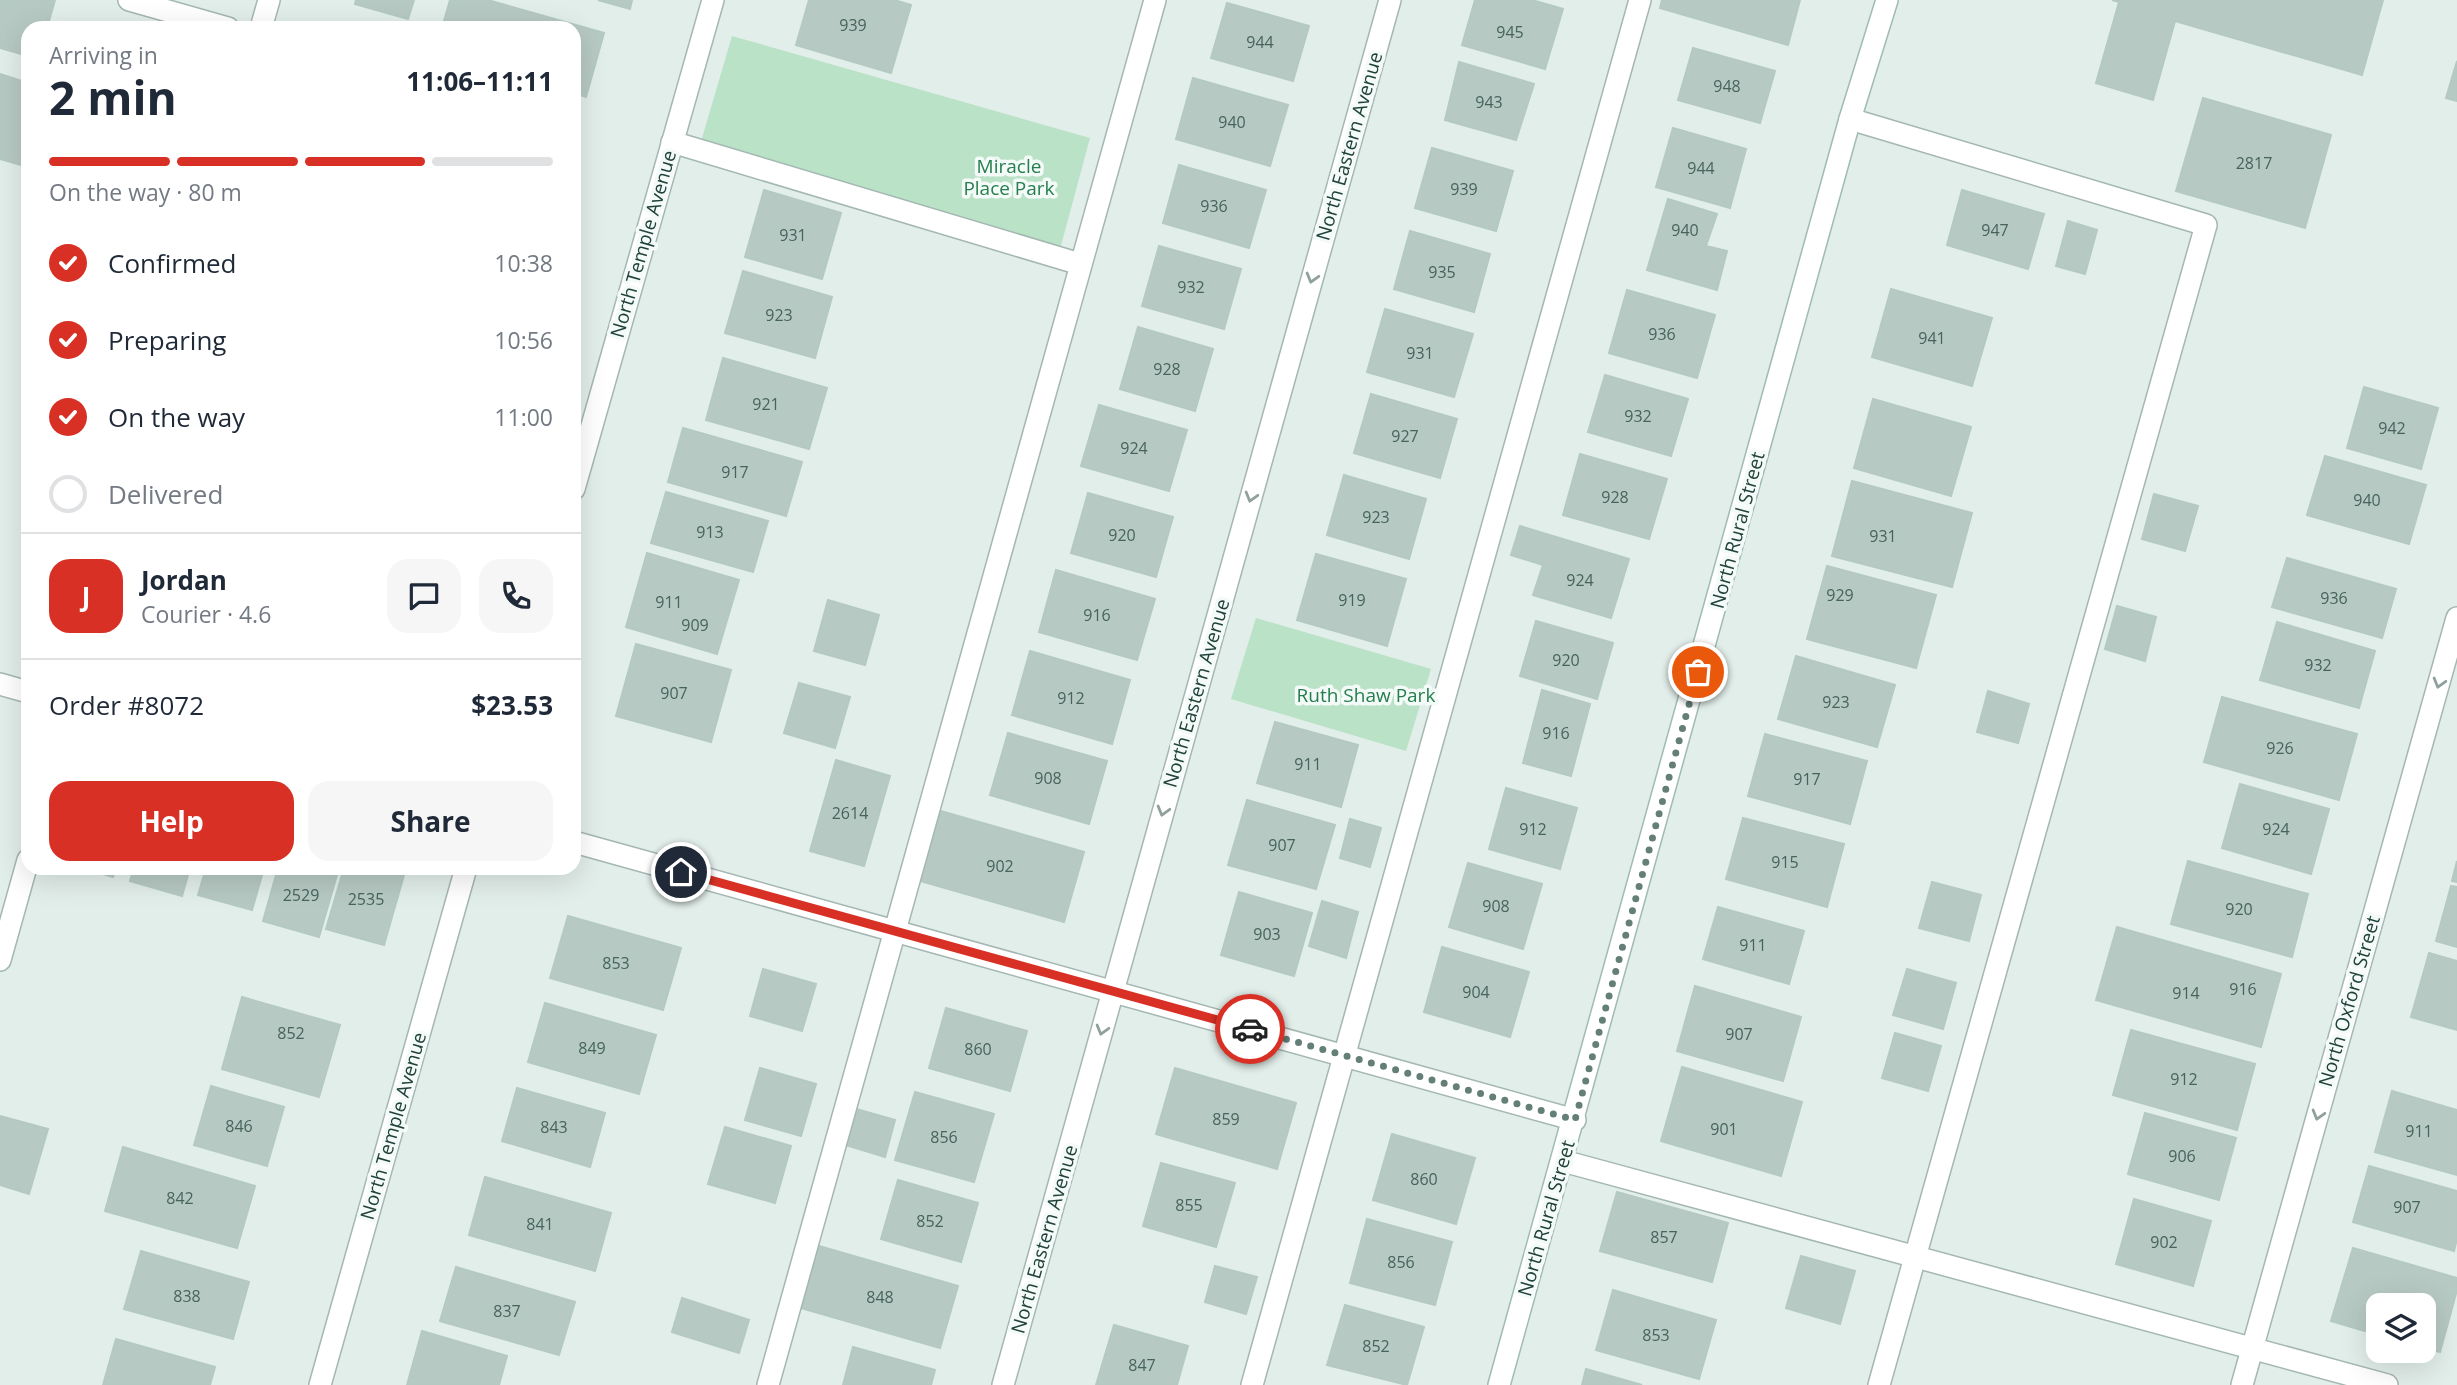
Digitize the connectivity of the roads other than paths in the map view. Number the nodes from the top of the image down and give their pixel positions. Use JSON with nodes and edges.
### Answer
{"nodes":[{"id":1,"x":129,"y":0,"type":"edge"},
{"id":2,"x":269,"y":0,"type":"edge"},
{"id":3,"x":713,"y":0,"type":"edge"},
{"id":4,"x":1155,"y":0,"type":"edge"},
{"id":5,"x":1390,"y":0,"type":"edge"},
{"id":6,"x":1640,"y":0,"type":"edge"},
{"id":7,"x":1887,"y":0,"type":"edge"},
{"id":8,"x":203,"y":21,"type":"edge"},
{"id":9,"x":263,"y":21,"type":"edge"},
{"id":10,"x":1850,"y":120,"type":"junction"},
{"id":11,"x":672,"y":142,"type":"junction"},
{"id":12,"x":1080,"y":264,"type":"junction"},
{"id":13,"x":581,"y":464,"type":"edge"},
{"id":14,"x":2457,"y":618,"type":"edge"},
{"id":15,"x":0,"y":684,"type":"edge"},
{"id":16,"x":21,"y":690,"type":"edge"},
{"id":17,"x":581,"y":844,"type":"edge"},
{"id":18,"x":24,"y":875,"type":"edge"},
{"id":19,"x":464,"y":875,"type":"edge"},
{"id":20,"x":894,"y":930,"type":"junction"},
{"id":21,"x":0,"y":960,"type":"edge"},
{"id":22,"x":1113,"y":990,"type":"junction"},
{"id":23,"x":1344,"y":1055,"type":"junction"},
{"id":24,"x":1575,"y":1120,"type":"junction"},
{"id":25,"x":1563,"y":1161,"type":"junction"},
{"id":26,"x":1916,"y":1257,"type":"junction"},
{"id":27,"x":2252,"y":1349,"type":"junction"},
{"id":28,"x":320,"y":1385,"type":"edge"},
{"id":29,"x":768,"y":1385,"type":"edge"},
{"id":30,"x":1003,"y":1385,"type":"edge"},
{"id":31,"x":1252,"y":1385,"type":"edge"},
{"id":32,"x":1499,"y":1385,"type":"edge"},
{"id":33,"x":1879,"y":1385,"type":"edge"},
{"id":34,"x":2242,"y":1385,"type":"edge"},
{"id":35,"x":2386,"y":1385,"type":"edge"}],
"edges":[{"from":1,"to":8,"type":"street"},
{"from":2,"to":9,"type":"street"},
{"from":3,"to":11,"type":"street","name":"North Temple Avenue"},
{"from":4,"to":12,"type":"street"},
{"from":5,"to":22,"type":"street","name":"North Eastern Avenue","one_way":true},
{"from":6,"to":23,"type":"street"},
{"from":7,"to":10,"type":"street","name":"North Rural Street"},
{"from":10,"to":24,"type":"street","name":"North Rural Street"},
{"from":10,"to":26,"type":"street"},
{"from":11,"to":12,"type":"street"},
{"from":11,"to":13,"type":"street","name":"North Temple Avenue"},
{"from":12,"to":20,"type":"street"},
{"from":14,"to":27,"type":"street","name":"North Oxford Street","one_way":true},
{"from":15,"to":16,"type":"street"},
{"from":17,"to":20,"type":"street"},
{"from":18,"to":21,"type":"street"},
{"from":19,"to":28,"type":"street","name":"North Temple Avenue"},
{"from":20,"to":22,"type":"street"},
{"from":20,"to":29,"type":"street"},
{"from":22,"to":23,"type":"street"},
{"from":22,"to":30,"type":"street","name":"North Eastern Avenue","one_way":true},
{"from":23,"to":24,"type":"street"},
{"from":23,"to":31,"type":"street"},
{"from":24,"to":25,"type":"street","name":"North Rural Street"},
{"from":25,"to":26,"type":"street"},
{"from":25,"to":32,"type":"street","name":"North Rural Street"},
{"from":26,"to":27,"type":"street"},
{"from":26,"to":33,"type":"street"},
{"from":27,"to":34,"type":"street","name":"North Oxford Street"},
{"from":27,"to":35,"type":"street"}]}
